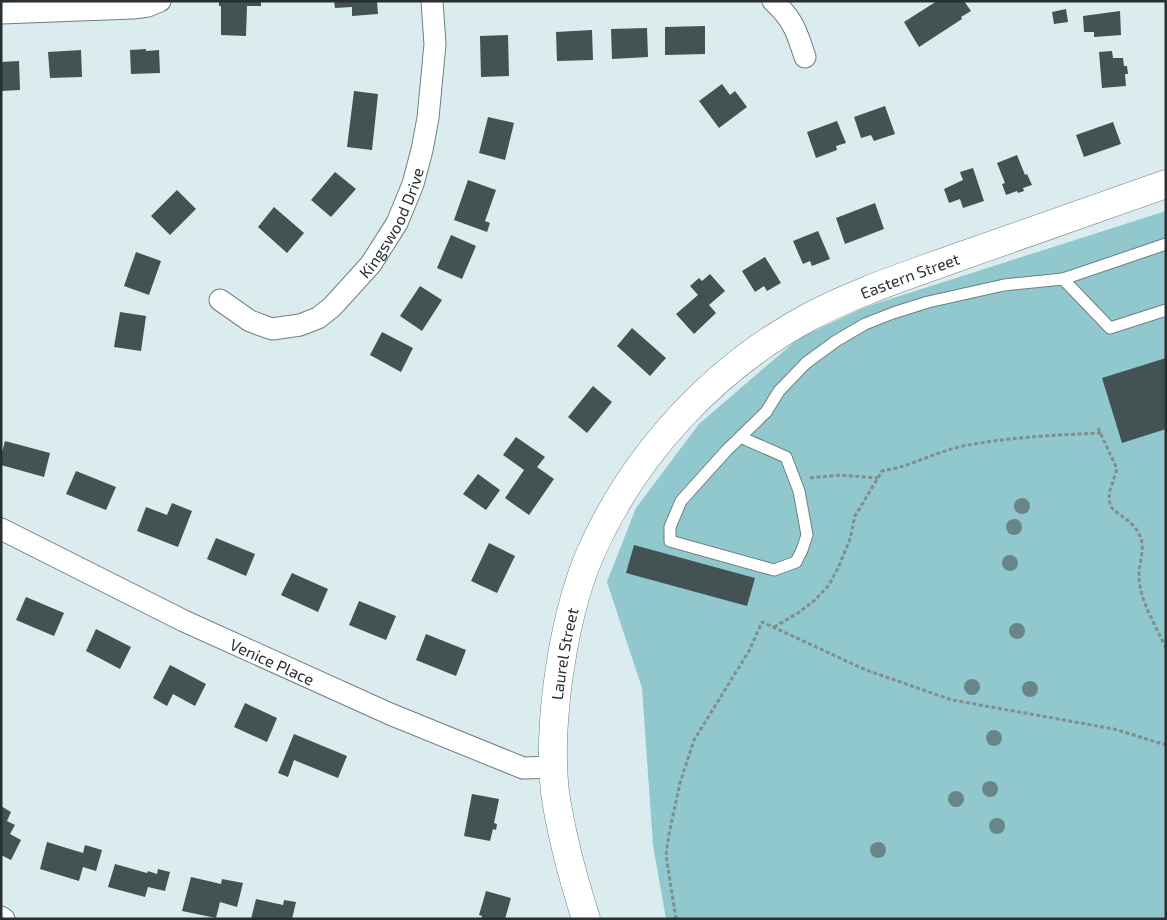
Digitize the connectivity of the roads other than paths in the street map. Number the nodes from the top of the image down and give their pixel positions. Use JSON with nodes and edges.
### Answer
{"nodes":[{"id":1,"x":160,"y":1,"type":"edge"},
{"id":2,"x":432,"y":1,"type":"edge"},
{"id":3,"x":773,"y":1,"type":"edge"},
{"id":4,"x":1,"y":13,"type":"edge"},
{"id":5,"x":805,"y":56,"type":"dead end"},
{"id":6,"x":1166,"y":184,"type":"edge"},
{"id":7,"x":1166,"y":244,"type":"edge"},
{"id":8,"x":1063,"y":279,"type":"junction"},
{"id":9,"x":220,"y":300,"type":"dead end"},
{"id":10,"x":1166,"y":310,"type":"edge"},
{"id":11,"x":682,"y":415,"type":"joint"},
{"id":12,"x":740,"y":437,"type":"junction"},
{"id":13,"x":1,"y":529,"type":"edge"},
{"id":14,"x":554,"y":767,"type":"junction"},
{"id":15,"x":586,"y":919,"type":"edge"}],
"edges":[{"from":1,"to":4,"type":"street"},
{"from":2,"to":9,"type":"street","name":"Kingswood Drive"},
{"from":3,"to":5,"type":"street"},
{"from":6,"to":11,"type":"street","name":"Eastern Street"},
{"from":7,"to":8,"type":"lane"},
{"from":8,"to":10,"type":"lane"},
{"from":8,"to":12,"type":"lane"},
{"from":11,"to":14,"type":"street","name":"Laurel Street"},
{"from":12,"to":12,"type":"lane"},
{"from":13,"to":14,"type":"street","name":"Venice Place"},
{"from":14,"to":15,"type":"street","name":"Laurel Street"}]}
